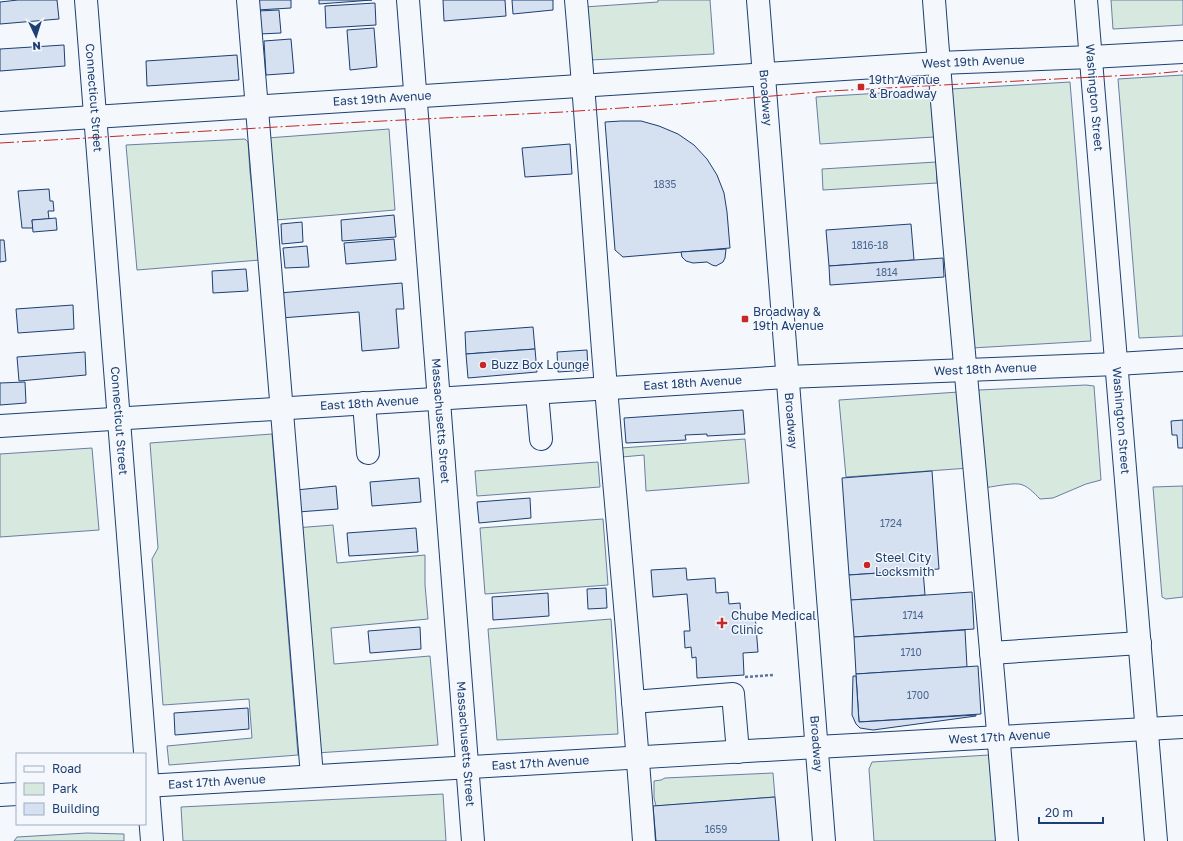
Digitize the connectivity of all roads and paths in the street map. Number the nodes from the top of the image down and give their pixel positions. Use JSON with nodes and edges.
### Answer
{"nodes":[{"id":1,"x":86,"y":0,"type":"edge"},
{"id":2,"x":248,"y":0,"type":"edge"},
{"id":3,"x":408,"y":0,"type":"edge"},
{"id":4,"x":576,"y":0,"type":"edge"},
{"id":5,"x":758,"y":0,"type":"edge"},
{"id":6,"x":934,"y":0,"type":"edge"},
{"id":7,"x":1086,"y":0,"type":"edge"},
{"id":8,"x":1183,"y":52,"type":"edge"},
{"id":9,"x":1091,"y":57,"type":"junction"},
{"id":10,"x":939,"y":63,"type":"junction"},
{"id":11,"x":764,"y":74,"type":"junction"},
{"id":12,"x":583,"y":86,"type":"junction"},
{"id":13,"x":416,"y":96,"type":"junction"},
{"id":14,"x":258,"y":106,"type":"junction"},
{"id":15,"x":96,"y":116,"type":"junction"},
{"id":16,"x":0,"y":123,"type":"edge"},
{"id":17,"x":1183,"y":360,"type":"edge"},
{"id":18,"x":1116,"y":364,"type":"junction"},
{"id":19,"x":965,"y":370,"type":"junction"},
{"id":20,"x":787,"y":377,"type":"junction"},
{"id":21,"x":606,"y":388,"type":"junction"},
{"id":22,"x":537,"y":392,"type":"junction"},
{"id":23,"x":438,"y":399,"type":"junction"},
{"id":24,"x":364,"y":403,"type":"junction"},
{"id":25,"x":281,"y":409,"type":"junction"},
{"id":26,"x":118,"y":419,"type":"junction"},
{"id":27,"x":0,"y":426,"type":"edge"},
{"id":28,"x":541,"y":439,"type":"dead end"},
{"id":29,"x":368,"y":453,"type":"dead end"},
{"id":30,"x":1140,"y":643,"type":"junction"},
{"id":31,"x":991,"y":653,"type":"junction"},
{"id":32,"x":633,"y":702,"type":"junction"},
{"id":33,"x":1183,"y":727,"type":"edge"},
{"id":34,"x":1147,"y":730,"type":"junction"},
{"id":35,"x":998,"y":737,"type":"junction"},
{"id":36,"x":817,"y":747,"type":"junction"},
{"id":37,"x":738,"y":752,"type":"junction"},
{"id":38,"x":143,"y":753,"type":"edge"},
{"id":39,"x":638,"y":757,"type":"junction"},
{"id":40,"x":467,"y":767,"type":"junction"},
{"id":41,"x":312,"y":776,"type":"junction"},
{"id":42,"x":146,"y":786,"type":"edge"},
{"id":43,"x":0,"y":794,"type":"edge"},
{"id":44,"x":16,"y":794,"type":"edge"},
{"id":45,"x":152,"y":841,"type":"edge"},
{"id":46,"x":473,"y":841,"type":"edge"},
{"id":47,"x":644,"y":841,"type":"edge"},
{"id":48,"x":824,"y":841,"type":"edge"},
{"id":49,"x":1007,"y":841,"type":"edge"},
{"id":50,"x":1156,"y":841,"type":"edge"}],
"edges":[{"from":1,"to":15,"type":"street","name":"Connecticut Street"},
{"from":2,"to":14,"type":"street"},
{"from":3,"to":13,"type":"street","name":"Massachusetts Street"},
{"from":4,"to":12,"type":"street"},
{"from":5,"to":11,"type":"street","name":"Broadway"},
{"from":6,"to":10,"type":"street"},
{"from":7,"to":9,"type":"street","name":"Washington Street"},
{"from":8,"to":9,"type":"street","name":"West 19th Avenue"},
{"from":9,"to":10,"type":"street","name":"West 19th Avenue"},
{"from":9,"to":18,"type":"street","name":"Washington Street"},
{"from":10,"to":11,"type":"street","name":"West 19th Avenue"},
{"from":10,"to":19,"type":"street"},
{"from":11,"to":12,"type":"street","name":"East 19th Avenue"},
{"from":11,"to":20,"type":"street","name":"Broadway"},
{"from":12,"to":13,"type":"street","name":"East 19th Avenue"},
{"from":12,"to":21,"type":"street"},
{"from":13,"to":14,"type":"street","name":"East 19th Avenue"},
{"from":13,"to":23,"type":"street","name":"Massachusetts Street"},
{"from":14,"to":15,"type":"street","name":"East 19th Avenue"},
{"from":14,"to":25,"type":"street"},
{"from":15,"to":16,"type":"street","name":"East 19th Avenue"},
{"from":15,"to":26,"type":"street","name":"Connecticut Street"},
{"from":17,"to":18,"type":"street","name":"West 18th Avenue"},
{"from":18,"to":19,"type":"street","name":"West 18th Avenue"},
{"from":18,"to":30,"type":"street","name":"Washington Street"},
{"from":19,"to":20,"type":"street","name":"West 18th Avenue"},
{"from":19,"to":31,"type":"street"},
{"from":20,"to":21,"type":"street","name":"East 18th Avenue"},
{"from":20,"to":36,"type":"street","name":"Broadway"},
{"from":21,"to":22,"type":"street","name":"East 18th Avenue"},
{"from":21,"to":32,"type":"street"},
{"from":22,"to":23,"type":"street","name":"East 18th Avenue"},
{"from":22,"to":28,"type":"street"},
{"from":23,"to":24,"type":"street","name":"East 18th Avenue"},
{"from":23,"to":40,"type":"street","name":"Massachusetts Street"},
{"from":24,"to":25,"type":"street","name":"East 18th Avenue"},
{"from":24,"to":29,"type":"street"},
{"from":25,"to":26,"type":"street","name":"East 18th Avenue"},
{"from":25,"to":41,"type":"street"},
{"from":26,"to":27,"type":"street","name":"East 18th Avenue"},
{"from":26,"to":38,"type":"street","name":"Connecticut Street"},
{"from":30,"to":31,"type":"street"},
{"from":30,"to":34,"type":"street","name":"Washington Street"},
{"from":31,"to":35,"type":"street"},
{"from":32,"to":37,"type":"street"},
{"from":32,"to":39,"type":"street"},
{"from":33,"to":34,"type":"street","name":"West 17th Avenue"},
{"from":34,"to":35,"type":"street","name":"West 17th Avenue"},
{"from":34,"to":50,"type":"street","name":"Washington Street"},
{"from":35,"to":36,"type":"street","name":"West 17th Avenue"},
{"from":35,"to":49,"type":"street"},
{"from":36,"to":37,"type":"street","name":"East 17th Avenue"},
{"from":36,"to":48,"type":"street","name":"Broadway"},
{"from":37,"to":39,"type":"street","name":"East 17th Avenue"},
{"from":39,"to":40,"type":"street","name":"East 17th Avenue"},
{"from":39,"to":47,"type":"street"},
{"from":40,"to":41,"type":"street","name":"East 17th Avenue"},
{"from":40,"to":46,"type":"street","name":"Massachusetts Street"},
{"from":41,"to":42,"type":"street","name":"East 17th Avenue"},
{"from":42,"to":45,"type":"street","name":"Connecticut Street"},
{"from":43,"to":44,"type":"street"}]}
